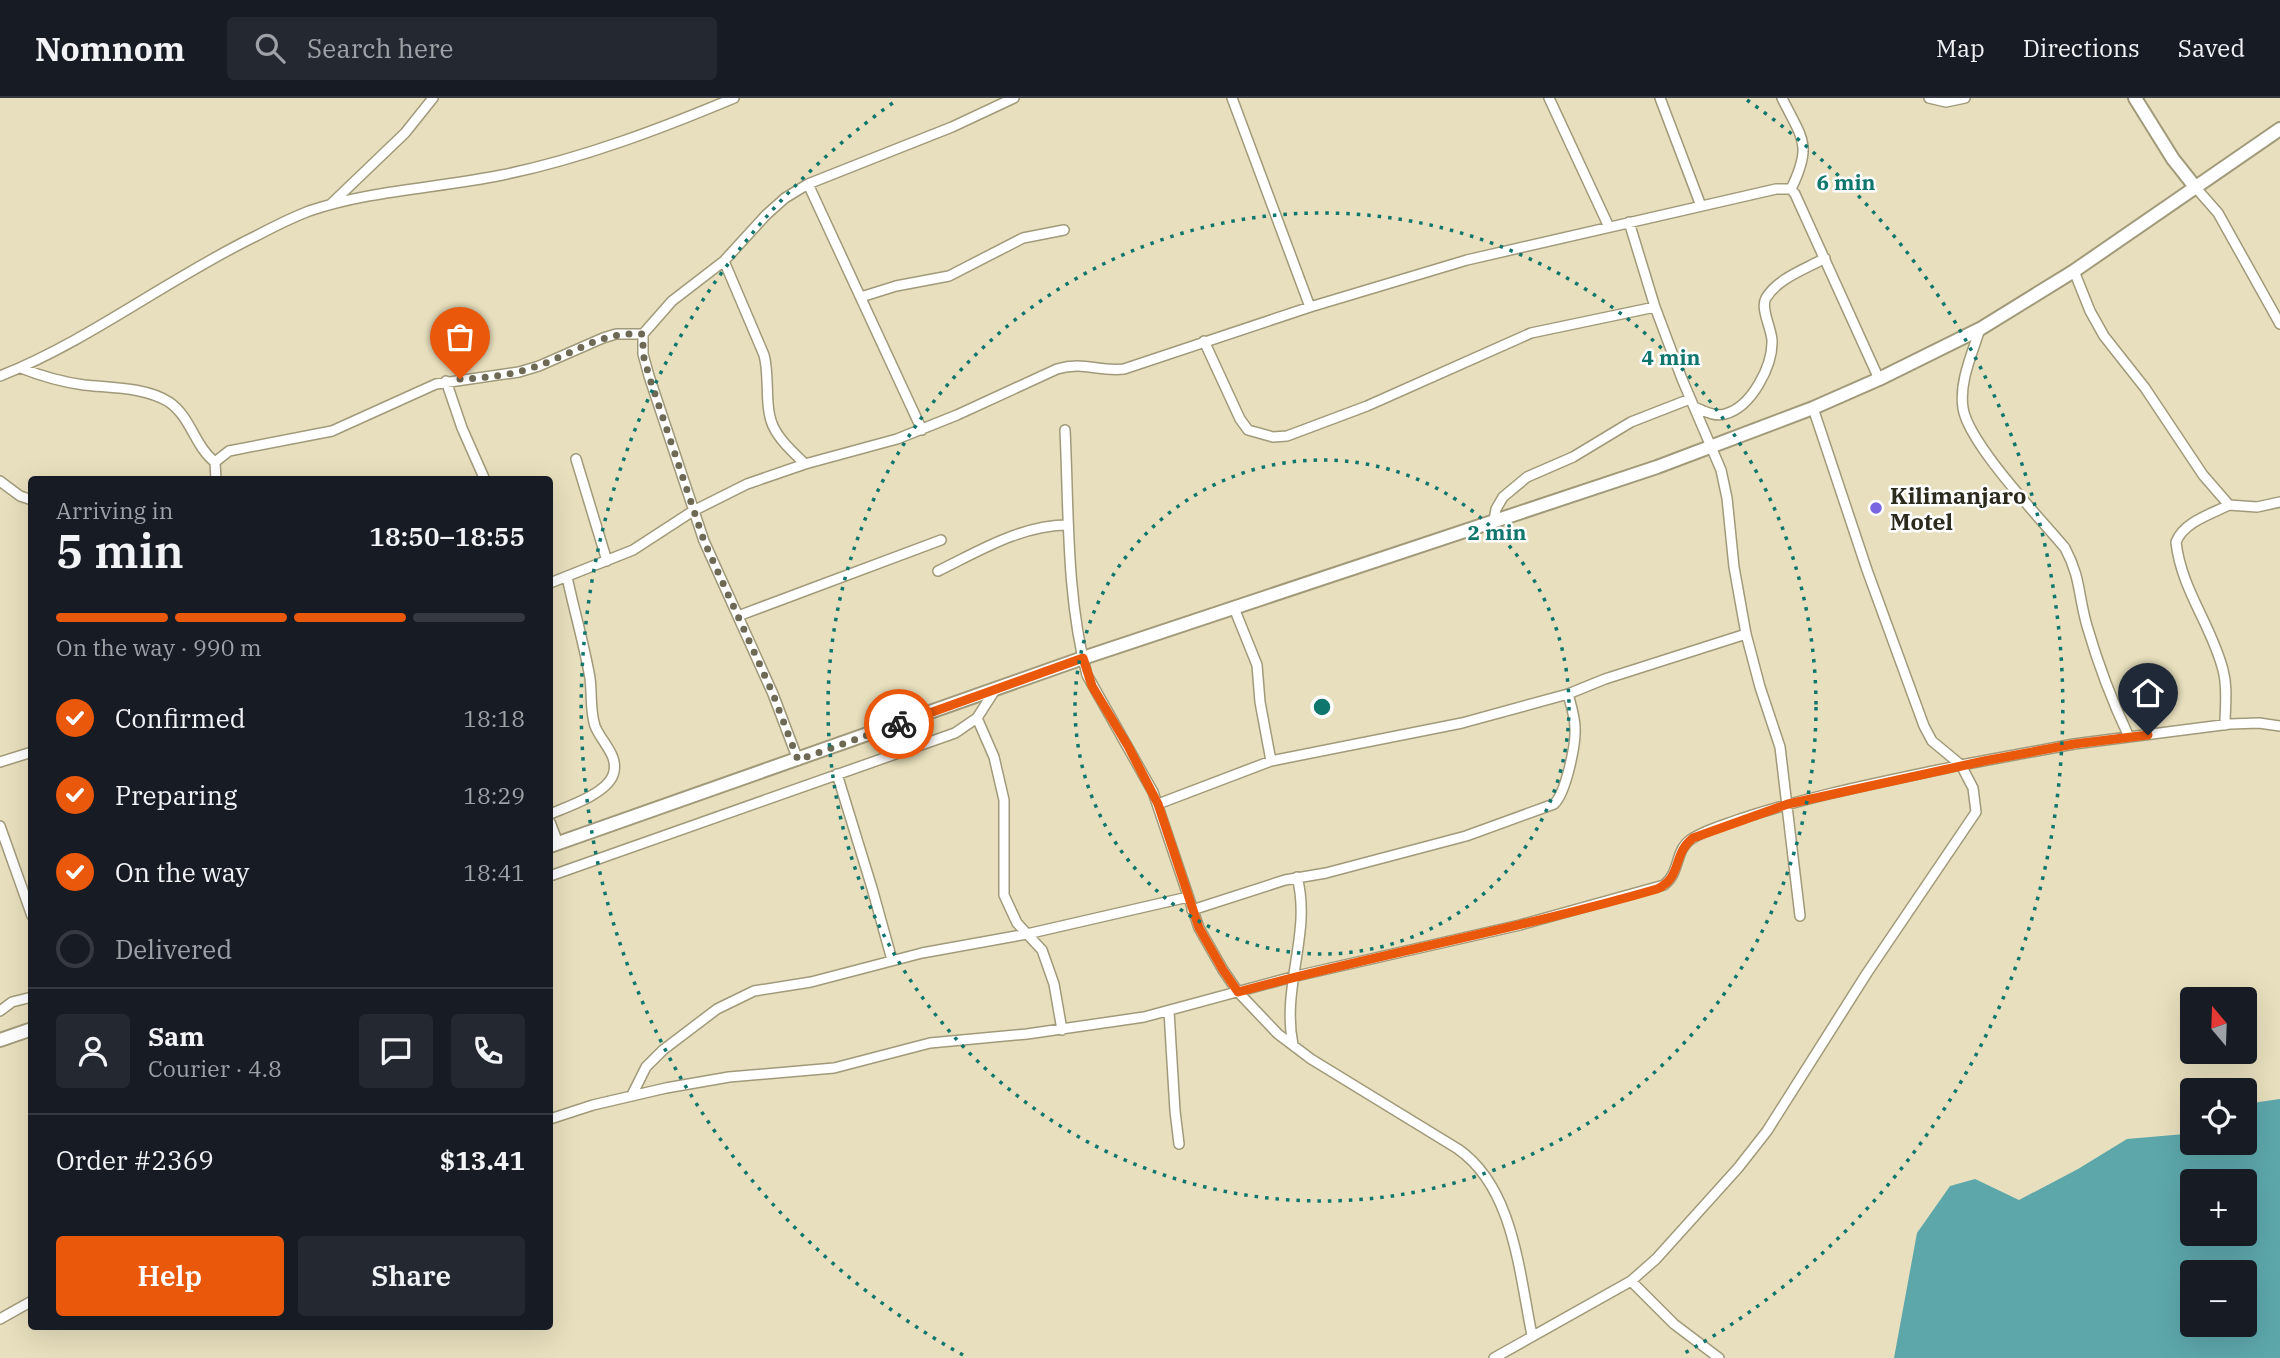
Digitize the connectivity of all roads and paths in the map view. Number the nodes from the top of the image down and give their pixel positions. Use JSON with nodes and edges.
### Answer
{"nodes":[{"id":1,"x":433,"y":98,"type":"edge"},
{"id":2,"x":734,"y":98,"type":"edge"},
{"id":3,"x":1014,"y":98,"type":"edge"},
{"id":4,"x":1233,"y":98,"type":"edge"},
{"id":5,"x":1549,"y":98,"type":"edge"},
{"id":6,"x":1660,"y":98,"type":"edge"},
{"id":7,"x":1782,"y":98,"type":"edge"},
{"id":8,"x":1929,"y":98,"type":"edge"},
{"id":9,"x":1965,"y":98,"type":"edge"},
{"id":10,"x":2135,"y":98,"type":"edge"},
{"id":11,"x":2280,"y":129,"type":"edge"},
{"id":12,"x":808,"y":184,"type":"junction"},
{"id":13,"x":2196,"y":188,"type":"junction"},
{"id":14,"x":1791,"y":189,"type":"junction"},
{"id":15,"x":329,"y":205,"type":"junction"},
{"id":16,"x":1701,"y":206,"type":"junction"},
{"id":17,"x":1629,"y":222,"type":"junction"},
{"id":18,"x":1609,"y":227,"type":"junction"},
{"id":19,"x":1064,"y":230,"type":"dead end"},
{"id":20,"x":1825,"y":258,"type":"junction"},
{"id":21,"x":724,"y":261,"type":"junction"},
{"id":22,"x":2074,"y":271,"type":"junction"},
{"id":23,"x":862,"y":297,"type":"junction"},
{"id":24,"x":1655,"y":306,"type":"junction"},
{"id":25,"x":1310,"y":307,"type":"junction"},
{"id":26,"x":2280,"y":324,"type":"edge"},
{"id":27,"x":1980,"y":329,"type":"junction"},
{"id":28,"x":643,"y":334,"type":"junction"},
{"id":29,"x":1204,"y":341,"type":"junction"},
{"id":30,"x":21,"y":368,"type":"junction"},
{"id":31,"x":1,"y":377,"type":"edge"},
{"id":32,"x":1879,"y":379,"type":"junction"},
{"id":33,"x":446,"y":381,"type":"junction"},
{"id":34,"x":1692,"y":403,"type":"junction"},
{"id":35,"x":1813,"y":408,"type":"junction"},
{"id":36,"x":922,"y":430,"type":"junction"},
{"id":37,"x":1065,"y":430,"type":"dead end"},
{"id":38,"x":1713,"y":447,"type":"junction"},
{"id":39,"x":576,"y":459,"type":"dead end"},
{"id":40,"x":215,"y":462,"type":"junction"},
{"id":41,"x":804,"y":464,"type":"junction"},
{"id":42,"x":215,"y":476,"type":"edge"},
{"id":43,"x":483,"y":476,"type":"edge"},
{"id":44,"x":0,"y":481,"type":"edge"},
{"id":45,"x":28,"y":499,"type":"edge"},
{"id":46,"x":2280,"y":502,"type":"edge"},
{"id":47,"x":2229,"y":505,"type":"junction"},
{"id":48,"x":693,"y":510,"type":"junction"},
{"id":49,"x":1494,"y":520,"type":"junction"},
{"id":50,"x":1068,"y":525,"type":"junction"},
{"id":51,"x":941,"y":540,"type":"dead end"},
{"id":52,"x":607,"y":561,"type":"junction"},
{"id":53,"x":938,"y":571,"type":"dead end"},
{"id":54,"x":567,"y":577,"type":"junction"},
{"id":55,"x":553,"y":582,"type":"edge"},
{"id":56,"x":1234,"y":608,"type":"junction"},
{"id":57,"x":738,"y":616,"type":"junction"},
{"id":58,"x":1746,"y":634,"type":"junction"},
{"id":59,"x":1083,"y":658,"type":"junction"},
{"id":60,"x":995,"y":690,"type":"junction"},
{"id":61,"x":1568,"y":694,"type":"junction"},
{"id":62,"x":977,"y":718,"type":"junction"},
{"id":63,"x":2225,"y":725,"type":"junction"},
{"id":64,"x":2280,"y":726,"type":"edge"},
{"id":65,"x":2129,"y":737,"type":"junction"},
{"id":66,"x":28,"y":753,"type":"edge"},
{"id":67,"x":798,"y":760,"type":"junction"},
{"id":68,"x":1270,"y":761,"type":"junction"},
{"id":69,"x":0,"y":762,"type":"edge"},
{"id":70,"x":1961,"y":765,"type":"junction"},
{"id":71,"x":837,"y":774,"type":"junction"},
{"id":72,"x":1158,"y":804,"type":"junction"},
{"id":73,"x":1788,"y":804,"type":"junction"},
{"id":74,"x":553,"y":813,"type":"edge"},
{"id":75,"x":0,"y":825,"type":"edge"},
{"id":76,"x":554,"y":845,"type":"edge"},
{"id":77,"x":553,"y":875,"type":"edge"},
{"id":78,"x":1297,"y":877,"type":"junction"},
{"id":79,"x":1188,"y":897,"type":"junction"},
{"id":80,"x":28,"y":905,"type":"edge"},
{"id":81,"x":1192,"y":910,"type":"junction"},
{"id":82,"x":1800,"y":916,"type":"dead end"},
{"id":83,"x":1027,"y":934,"type":"junction"},
{"id":84,"x":892,"y":960,"type":"junction"},
{"id":85,"x":1292,"y":977,"type":"junction"},
{"id":86,"x":1238,"y":992,"type":"junction"},
{"id":87,"x":28,"y":997,"type":"edge"},
{"id":88,"x":0,"y":1011,"type":"edge"},
{"id":89,"x":1169,"y":1011,"type":"junction"},
{"id":90,"x":28,"y":1030,"type":"edge"},
{"id":91,"x":1062,"y":1030,"type":"junction"},
{"id":92,"x":1,"y":1037,"type":"edge"},
{"id":93,"x":1293,"y":1045,"type":"junction"},
{"id":94,"x":632,"y":1096,"type":"junction"},
{"id":95,"x":553,"y":1118,"type":"edge"},
{"id":96,"x":1180,"y":1144,"type":"dead end"},
{"id":97,"x":1631,"y":1281,"type":"junction"},
{"id":98,"x":28,"y":1303,"type":"edge"},
{"id":99,"x":0,"y":1319,"type":"edge"},
{"id":100,"x":1532,"y":1335,"type":"junction"},
{"id":101,"x":1494,"y":1358,"type":"edge"},
{"id":102,"x":1719,"y":1358,"type":"edge"}],
"edges":[{"from":1,"to":15,"type":"street"},
{"from":2,"to":15,"type":"street"},
{"from":3,"to":12,"type":"street"},
{"from":4,"to":25,"type":"street"},
{"from":5,"to":18,"type":"street"},
{"from":6,"to":16,"type":"street"},
{"from":7,"to":14,"type":"street"},
{"from":8,"to":9,"type":"street"},
{"from":10,"to":13,"type":"street"},
{"from":11,"to":13,"type":"street"},
{"from":12,"to":21,"type":"street"},
{"from":12,"to":23,"type":"street"},
{"from":13,"to":22,"type":"street"},
{"from":13,"to":26,"type":"street"},
{"from":14,"to":16,"type":"street"},
{"from":14,"to":20,"type":"street"},
{"from":15,"to":30,"type":"street"},
{"from":16,"to":17,"type":"street"},
{"from":17,"to":18,"type":"street"},
{"from":17,"to":24,"type":"street"},
{"from":18,"to":25,"type":"street"},
{"from":19,"to":23,"type":"street"},
{"from":20,"to":32,"type":"street"},
{"from":20,"to":34,"type":"street"},
{"from":21,"to":28,"type":"street"},
{"from":21,"to":41,"type":"street"},
{"from":22,"to":27,"type":"street"},
{"from":22,"to":47,"type":"street"},
{"from":23,"to":36,"type":"street"},
{"from":24,"to":29,"type":"street"},
{"from":24,"to":34,"type":"street"},
{"from":25,"to":29,"type":"street"},
{"from":27,"to":32,"type":"street"},
{"from":27,"to":65,"type":"street"},
{"from":28,"to":33,"type":"street"},
{"from":28,"to":48,"type":"street"},
{"from":29,"to":36,"type":"street"},
{"from":30,"to":31,"type":"street"},
{"from":30,"to":40,"type":"street"},
{"from":32,"to":35,"type":"street"},
{"from":33,"to":40,"type":"street"},
{"from":33,"to":43,"type":"street"},
{"from":34,"to":38,"type":"street"},
{"from":34,"to":49,"type":"street"},
{"from":35,"to":38,"type":"street"},
{"from":35,"to":70,"type":"street"},
{"from":36,"to":41,"type":"street"},
{"from":37,"to":50,"type":"street"},
{"from":38,"to":49,"type":"street"},
{"from":38,"to":58,"type":"street"},
{"from":39,"to":52,"type":"street"},
{"from":40,"to":42,"type":"street"},
{"from":41,"to":48,"type":"street"},
{"from":44,"to":45,"type":"street"},
{"from":46,"to":47,"type":"street"},
{"from":47,"to":63,"type":"street"},
{"from":48,"to":52,"type":"street"},
{"from":48,"to":57,"type":"street"},
{"from":49,"to":56,"type":"street"},
{"from":50,"to":53,"type":"street"},
{"from":50,"to":59,"type":"street"},
{"from":51,"to":57,"type":"street"},
{"from":52,"to":54,"type":"street"},
{"from":54,"to":55,"type":"street"},
{"from":54,"to":74,"type":"street"},
{"from":56,"to":59,"type":"street"},
{"from":56,"to":68,"type":"street"},
{"from":57,"to":67,"type":"street"},
{"from":58,"to":61,"type":"street"},
{"from":58,"to":73,"type":"street"},
{"from":59,"to":60,"type":"street"},
{"from":59,"to":72,"type":"street"},
{"from":60,"to":62,"type":"street"},
{"from":60,"to":67,"type":"street"},
{"from":61,"to":68,"type":"street"},
{"from":61,"to":78,"type":"street"},
{"from":62,"to":71,"type":"street"},
{"from":62,"to":83,"type":"street"},
{"from":63,"to":64,"type":"street"},
{"from":63,"to":65,"type":"street"},
{"from":65,"to":70,"type":"street"},
{"from":66,"to":69,"type":"street"},
{"from":67,"to":76,"type":"street"},
{"from":68,"to":72,"type":"street"},
{"from":70,"to":73,"type":"street"},
{"from":70,"to":97,"type":"street"},
{"from":71,"to":77,"type":"street"},
{"from":71,"to":84,"type":"street"},
{"from":72,"to":79,"type":"street"},
{"from":73,"to":82,"type":"street"},
{"from":73,"to":85,"type":"street"},
{"from":75,"to":80,"type":"street"},
{"from":78,"to":81,"type":"street"},
{"from":78,"to":85,"type":"street"},
{"from":79,"to":81,"type":"street"},
{"from":79,"to":83,"type":"street"},
{"from":81,"to":86,"type":"street"},
{"from":83,"to":84,"type":"street"},
{"from":83,"to":91,"type":"street"},
{"from":84,"to":94,"type":"street"},
{"from":85,"to":86,"type":"street"},
{"from":85,"to":93,"type":"street"},
{"from":86,"to":89,"type":"street"},
{"from":86,"to":93,"type":"street"},
{"from":87,"to":88,"type":"street"},
{"from":89,"to":91,"type":"street"},
{"from":89,"to":96,"type":"street"},
{"from":90,"to":92,"type":"street"},
{"from":91,"to":94,"type":"street"},
{"from":93,"to":100,"type":"street"},
{"from":94,"to":95,"type":"street"},
{"from":97,"to":100,"type":"street"},
{"from":97,"to":102,"type":"street"},
{"from":98,"to":99,"type":"street"},
{"from":100,"to":101,"type":"street"}]}
